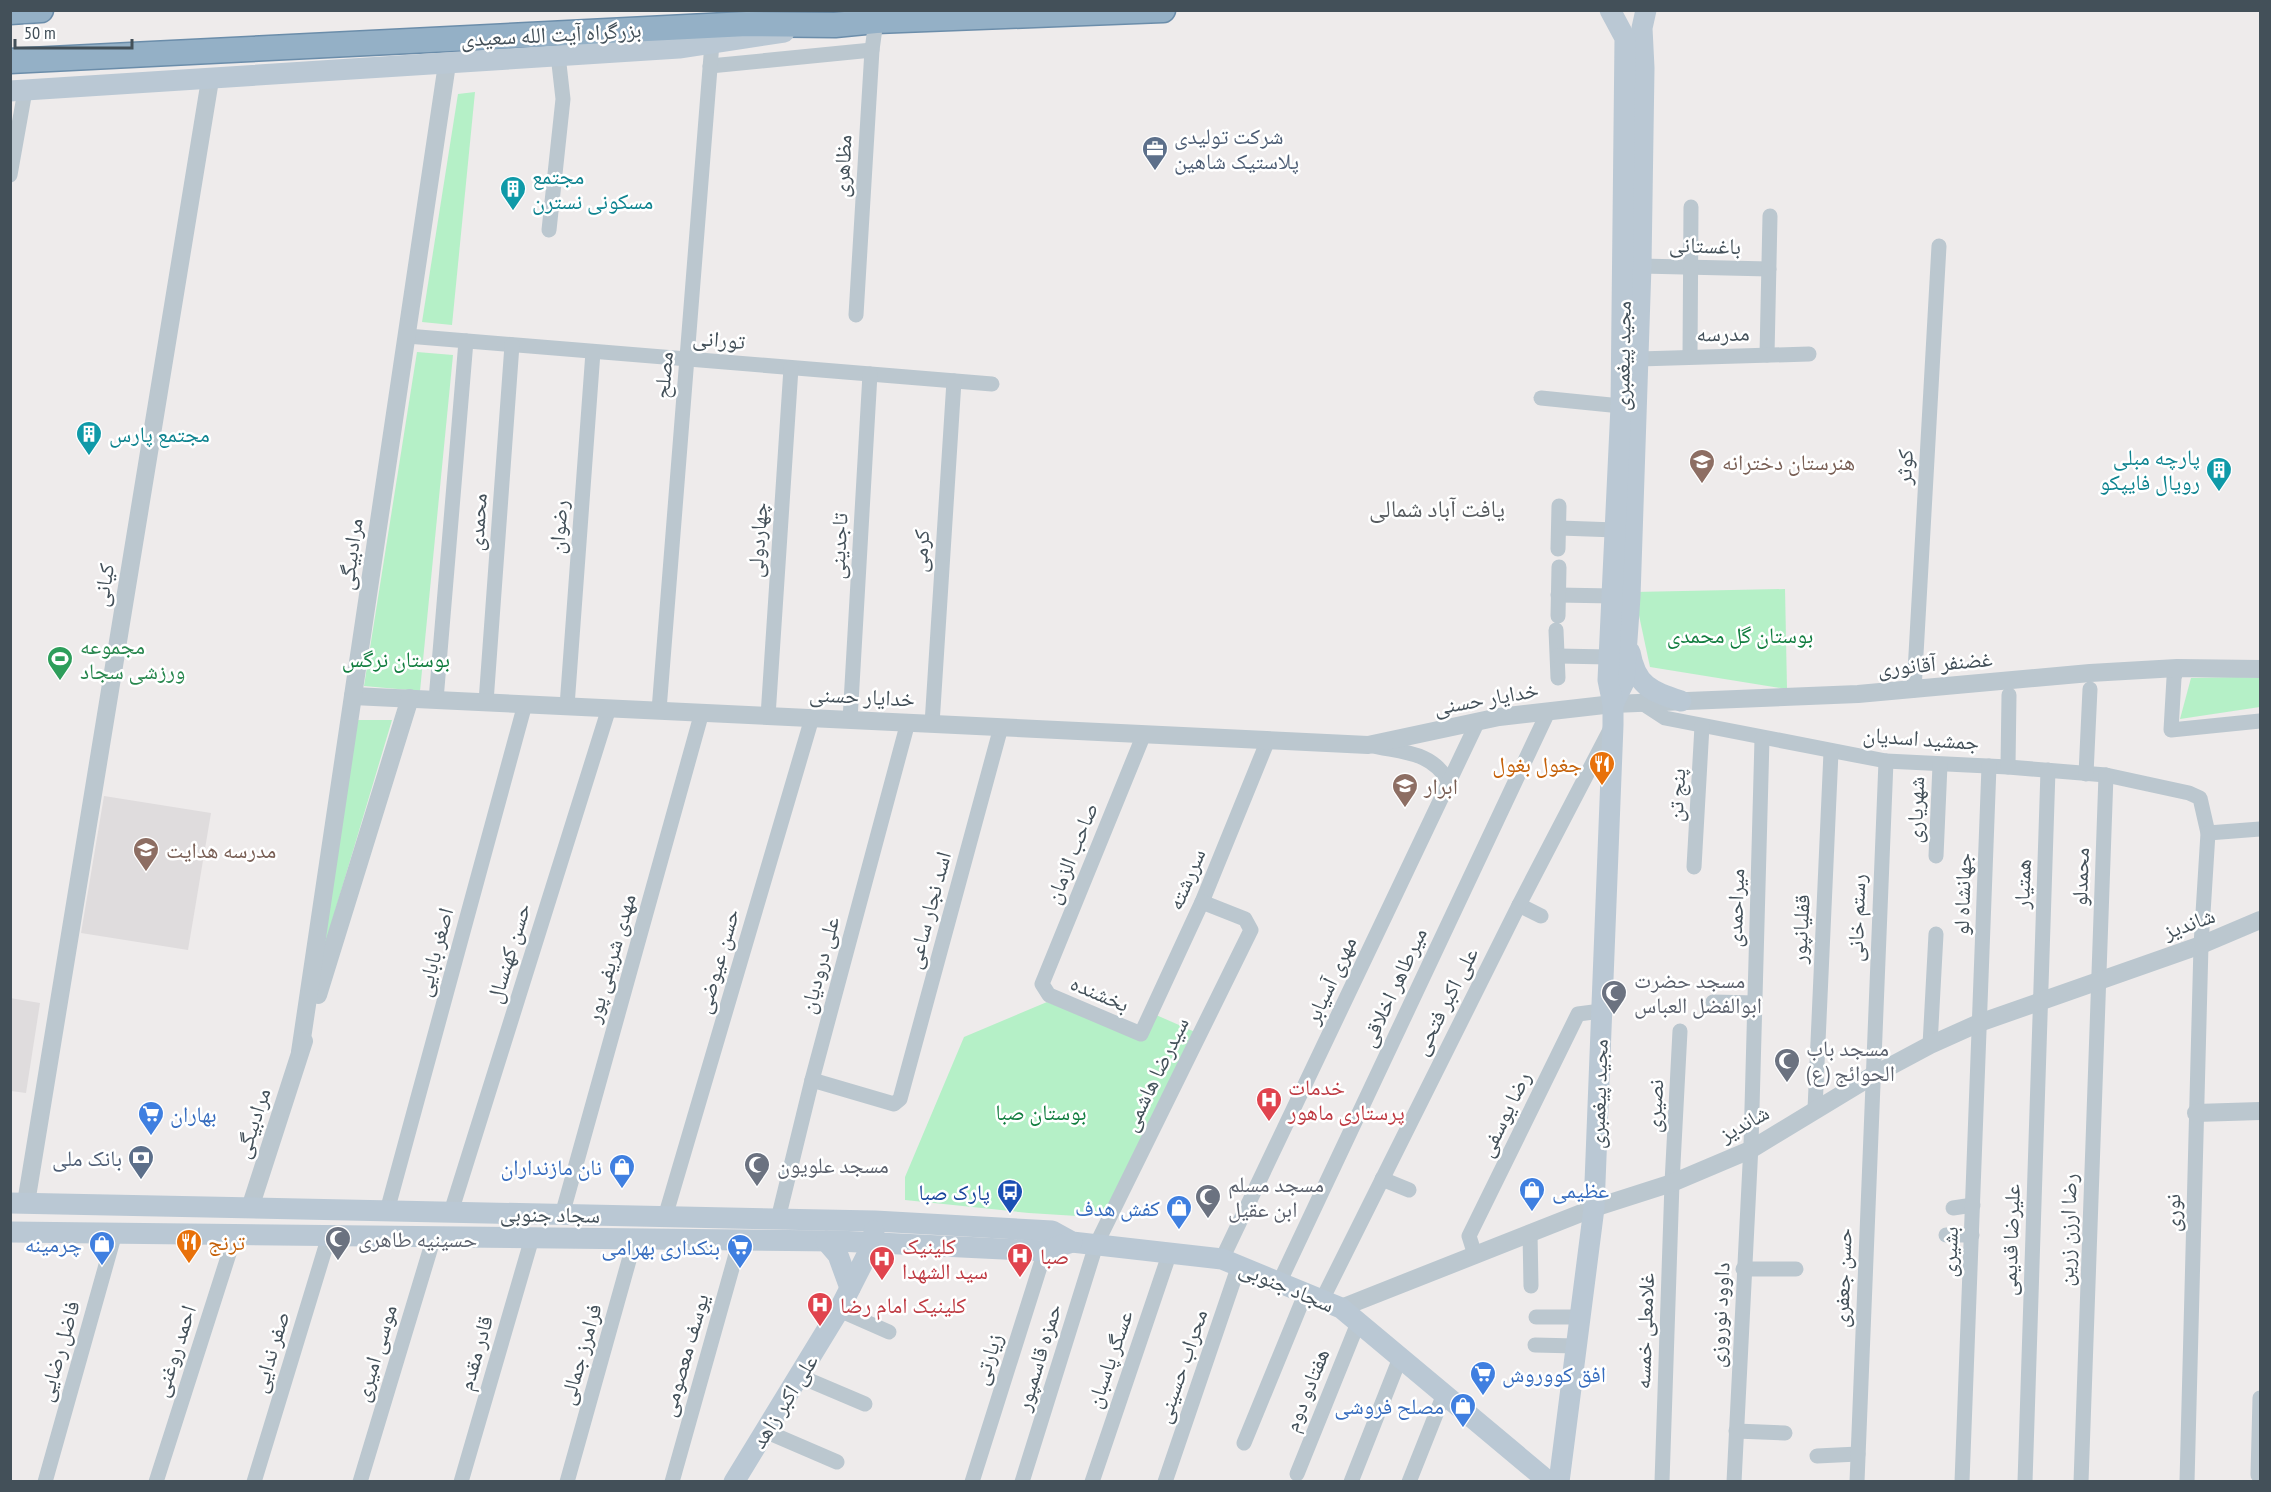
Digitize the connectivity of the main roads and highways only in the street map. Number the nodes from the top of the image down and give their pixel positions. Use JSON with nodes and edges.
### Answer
{"nodes":[{"id":1,"x":41,"y":10,"type":"edge"},
{"id":2,"x":1163,"y":10,"type":"edge"},
{"id":3,"x":1610,"y":10,"type":"edge"},
{"id":4,"x":1646,"y":10,"type":"edge"},
{"id":5,"x":10,"y":12,"type":"edge"},
{"id":6,"x":835,"y":25,"type":"junction"},
{"id":7,"x":1634,"y":37,"type":"junction"},
{"id":8,"x":10,"y":61,"type":"edge"},
{"id":9,"x":18,"y":91,"type":"edge"},
{"id":10,"x":1630,"y":359,"type":"junction"},
{"id":11,"x":1627,"y":635,"type":"junction"},
{"id":12,"x":1681,"y":701,"type":"road end"},
{"id":13,"x":1613,"y":715,"type":"junction"},
{"id":14,"x":18,"y":1203,"type":"edge"},
{"id":15,"x":250,"y":1208,"type":"junction"},
{"id":16,"x":331,"y":1210,"type":"junction"},
{"id":17,"x":534,"y":1214,"type":"junction"},
{"id":18,"x":875,"y":1221,"type":"junction"},
{"id":19,"x":10,"y":1232,"type":"edge"},
{"id":20,"x":235,"y":1234,"type":"junction"},
{"id":21,"x":329,"y":1236,"type":"junction"},
{"id":22,"x":532,"y":1238,"type":"junction"},
{"id":23,"x":826,"y":1241,"type":"junction"},
{"id":24,"x":1049,"y":1241,"type":"junction"},
{"id":25,"x":873,"y":1243,"type":"junction"},
{"id":26,"x":850,"y":1288,"type":"junction"},
{"id":27,"x":1522,"y":1460,"type":"junction"},
{"id":28,"x":734,"y":1482,"type":"edge"},
{"id":29,"x":1529,"y":1482,"type":"edge"},
{"id":30,"x":1549,"y":1482,"type":"edge"},
{"id":31,"x":1560,"y":1482,"type":"edge"}],
"edges":[{"from":1,"to":5,"type":"highway"},
{"from":2,"to":6,"type":"highway","name":"بزرگراه آیت الله سعیدی"},
{"from":3,"to":7,"type":"main road","name":"مجید پیغمبری"},
{"from":4,"to":7,"type":"main road"},
{"from":6,"to":8,"type":"highway","name":"بزرگراه آیت الله سعیدی"},
{"from":6,"to":9,"type":"main road"},
{"from":7,"to":10,"type":"main road","name":"مجید پیغمبری"},
{"from":7,"to":10,"type":"main road","name":"مجید پیغمبری"},
{"from":10,"to":11,"type":"main road","name":"مجید پیغمبری"},
{"from":10,"to":13,"type":"main road","name":"مجید پیغمبری"},
{"from":11,"to":12,"type":"main road"},
{"from":11,"to":13,"type":"main road","name":"مجید پیغمبری"},
{"from":13,"to":31,"type":"main road","name":"مجید پیغمبری"},
{"from":14,"to":15,"type":"main road","name":"سجاد جنوبی"},
{"from":15,"to":16,"type":"main road","name":"سجاد جنوبی"},
{"from":15,"to":20,"type":"main road"},
{"from":16,"to":17,"type":"main road","name":"سجاد جنوبی"},
{"from":16,"to":21,"type":"main road"},
{"from":17,"to":18,"type":"main road","name":"سجاد جنوبی"},
{"from":17,"to":22,"type":"main road"},
{"from":18,"to":24,"type":"main road","name":"سجاد جنوبی"},
{"from":18,"to":25,"type":"main road"},
{"from":19,"to":20,"type":"main road","name":"سجاد جنوبی"},
{"from":20,"to":21,"type":"main road","name":"سجاد جنوبی"},
{"from":21,"to":22,"type":"main road","name":"سجاد جنوبی"},
{"from":22,"to":23,"type":"main road","name":"سجاد جنوبی"},
{"from":23,"to":25,"type":"main road","name":"سجاد جنوبی"},
{"from":23,"to":26,"type":"main road"},
{"from":24,"to":25,"type":"main road","name":"سجاد جنوبی"},
{"from":24,"to":27,"type":"main road","name":"سجاد جنوبی"},
{"from":25,"to":26,"type":"main road","name":"علی اکبر زاهد"},
{"from":26,"to":28,"type":"main road","name":"علی اکبر زاهد"},
{"from":27,"to":29,"type":"main road"},
{"from":27,"to":30,"type":"main road","name":"سجاد جنوبی"}]}
